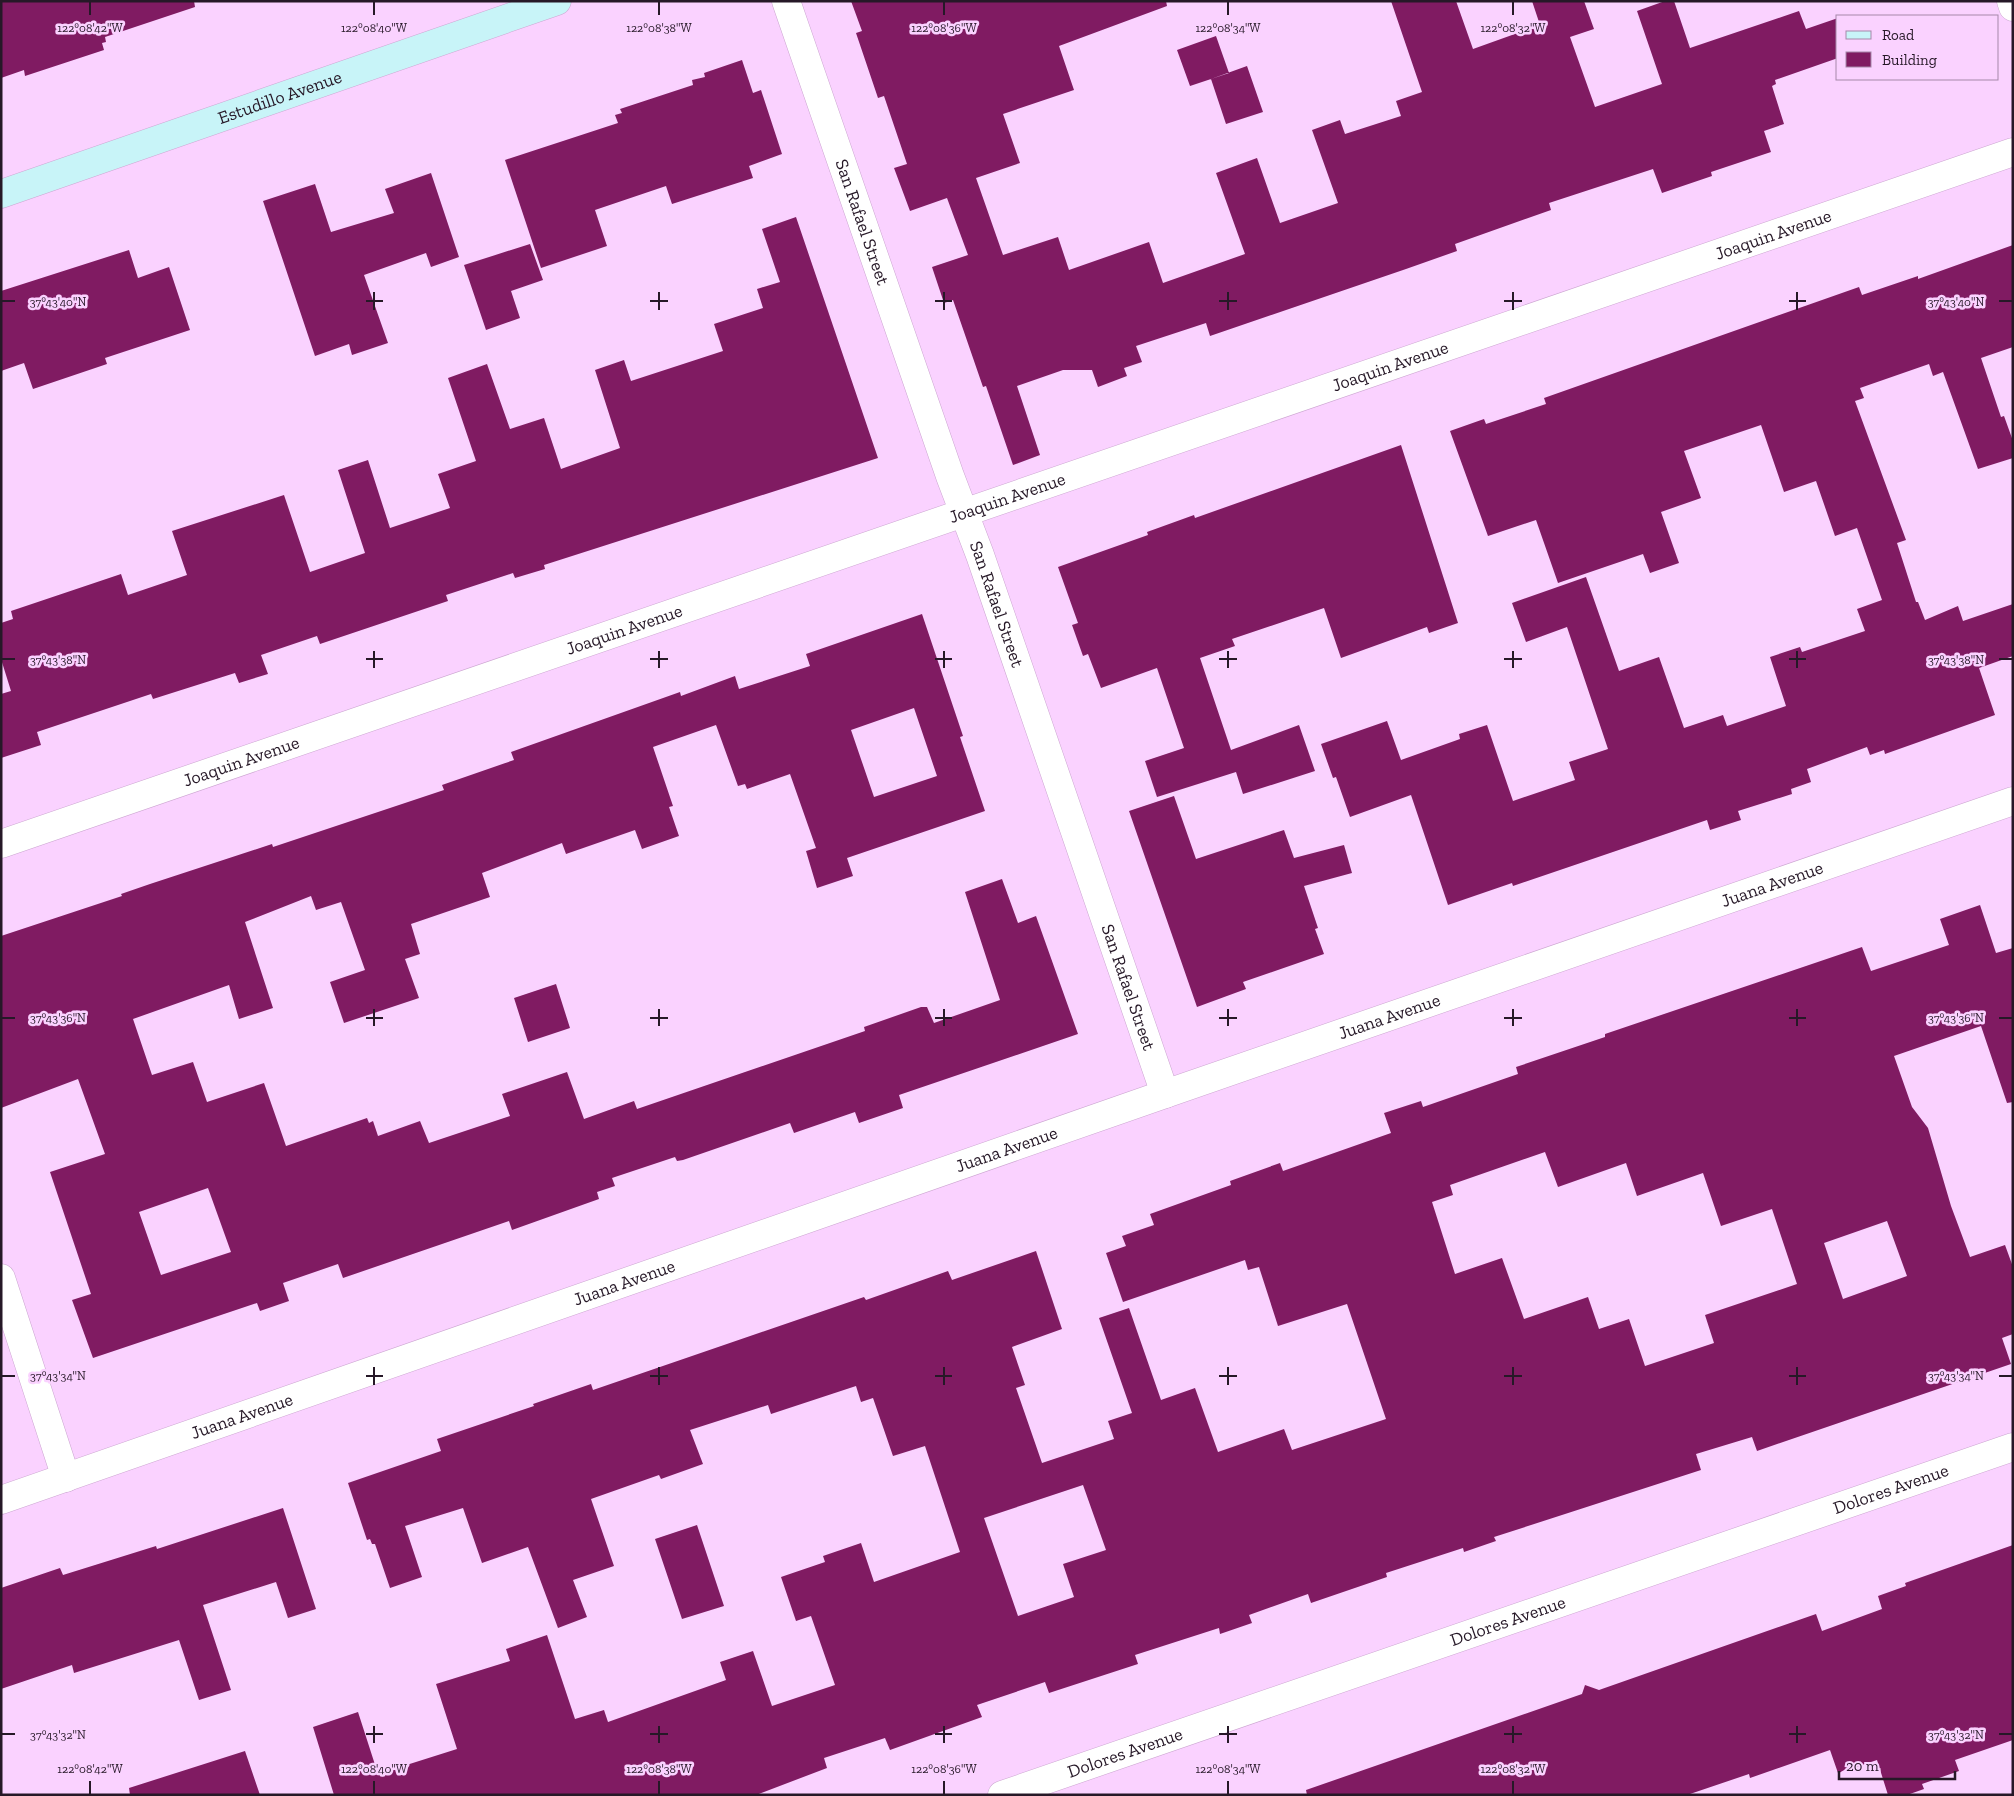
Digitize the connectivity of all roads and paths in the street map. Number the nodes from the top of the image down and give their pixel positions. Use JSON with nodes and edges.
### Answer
{"nodes":[{"id":1,"x":557,"y":1,"type":"edge"},
{"id":2,"x":786,"y":1,"type":"edge"},
{"id":3,"x":2011,"y":1,"type":"edge"},
{"id":4,"x":2013,"y":7,"type":"edge"},
{"id":5,"x":2013,"y":152,"type":"edge"},
{"id":6,"x":1,"y":194,"type":"edge"},
{"id":7,"x":964,"y":512,"type":"junction"},
{"id":8,"x":2013,"y":801,"type":"edge"},
{"id":9,"x":1,"y":844,"type":"edge"},
{"id":10,"x":1165,"y":1094,"type":"junction"},
{"id":11,"x":1,"y":1278,"type":"edge"},
{"id":12,"x":2013,"y":1447,"type":"edge"},
{"id":13,"x":66,"y":1478,"type":"junction"},
{"id":14,"x":1,"y":1500,"type":"edge"},
{"id":15,"x":1002,"y":1795,"type":"edge"}],
"edges":[{"from":1,"to":6,"type":"street","name":"Estudillo Avenue"},
{"from":2,"to":7,"type":"street","name":"San Rafael Street"},
{"from":3,"to":4,"type":"street"},
{"from":5,"to":7,"type":"street","name":"Joaquin Avenue"},
{"from":7,"to":9,"type":"street","name":"Joaquin Avenue"},
{"from":7,"to":10,"type":"street","name":"San Rafael Street"},
{"from":8,"to":10,"type":"street","name":"Juana Avenue"},
{"from":10,"to":13,"type":"street","name":"Juana Avenue"},
{"from":11,"to":13,"type":"street"},
{"from":12,"to":15,"type":"street","name":"Dolores Avenue"},
{"from":13,"to":14,"type":"street","name":"Juana Avenue"}]}
